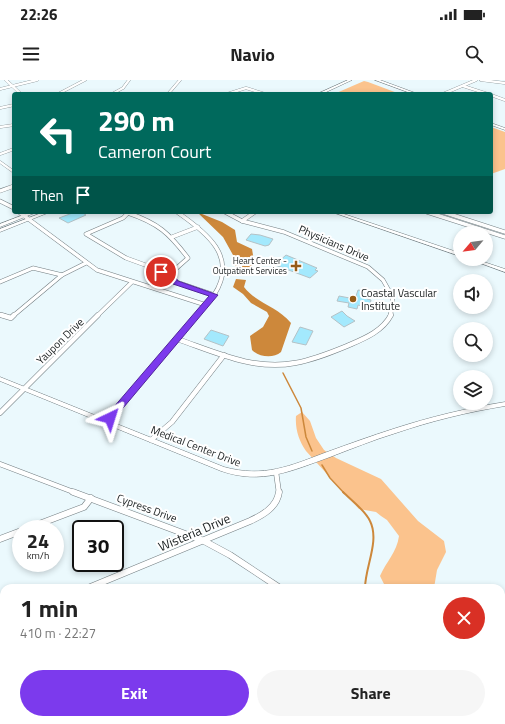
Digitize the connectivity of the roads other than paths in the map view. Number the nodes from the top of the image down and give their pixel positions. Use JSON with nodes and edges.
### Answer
{"nodes":[{"id":1,"x":6,"y":80,"type":"edge"},
{"id":2,"x":37,"y":80,"type":"edge"},
{"id":3,"x":85,"y":80,"type":"edge"},
{"id":4,"x":129,"y":80,"type":"edge"},
{"id":5,"x":180,"y":80,"type":"edge"},
{"id":6,"x":350,"y":80,"type":"edge"},
{"id":7,"x":357,"y":80,"type":"edge"},
{"id":8,"x":479,"y":80,"type":"edge"},
{"id":9,"x":376,"y":81,"type":"edge"},
{"id":10,"x":505,"y":83,"type":"edge"},
{"id":11,"x":13,"y":86,"type":"junction"},
{"id":12,"x":463,"y":86,"type":"junction"},
{"id":13,"x":467,"y":87,"type":"junction"},
{"id":14,"x":0,"y":89,"type":"edge"},
{"id":15,"x":19,"y":92,"type":"edge"},
{"id":16,"x":62,"y":92,"type":"edge"},
{"id":17,"x":116,"y":92,"type":"edge"},
{"id":18,"x":170,"y":92,"type":"edge"},
{"id":19,"x":232,"y":92,"type":"edge"},
{"id":20,"x":261,"y":92,"type":"edge"},
{"id":21,"x":323,"y":92,"type":"edge"},
{"id":22,"x":331,"y":92,"type":"edge"},
{"id":23,"x":402,"y":92,"type":"edge"},
{"id":24,"x":410,"y":92,"type":"edge"},
{"id":25,"x":448,"y":92,"type":"edge"},
{"id":26,"x":456,"y":92,"type":"edge"},
{"id":27,"x":482,"y":92,"type":"edge"},
{"id":28,"x":493,"y":96,"type":"edge"},
{"id":29,"x":505,"y":100,"type":"edge"},
{"id":30,"x":12,"y":105,"type":"edge"},
{"id":31,"x":0,"y":108,"type":"edge"},
{"id":32,"x":493,"y":122,"type":"edge"},
{"id":33,"x":12,"y":125,"type":"edge"},
{"id":34,"x":493,"y":125,"type":"edge"},
{"id":35,"x":505,"y":126,"type":"edge"},
{"id":36,"x":0,"y":127,"type":"edge"},
{"id":37,"x":505,"y":129,"type":"edge"},
{"id":38,"x":12,"y":150,"type":"edge"},
{"id":39,"x":0,"y":154,"type":"edge"},
{"id":40,"x":0,"y":162,"type":"edge"},
{"id":41,"x":12,"y":171,"type":"edge"},
{"id":42,"x":12,"y":187,"type":"edge"},
{"id":43,"x":0,"y":191,"type":"edge"},
{"id":44,"x":0,"y":201,"type":"edge"},
{"id":45,"x":12,"y":207,"type":"edge"},
{"id":46,"x":22,"y":214,"type":"edge"},
{"id":47,"x":30,"y":214,"type":"edge"},
{"id":48,"x":43,"y":214,"type":"edge"},
{"id":49,"x":128,"y":214,"type":"edge"},
{"id":50,"x":132,"y":214,"type":"edge"},
{"id":51,"x":179,"y":214,"type":"edge"},
{"id":52,"x":229,"y":214,"type":"edge"},
{"id":53,"x":252,"y":214,"type":"edge"},
{"id":54,"x":340,"y":214,"type":"edge"},
{"id":55,"x":433,"y":214,"type":"edge"},
{"id":56,"x":450,"y":214,"type":"edge"},
{"id":57,"x":24,"y":216,"type":"junction"},
{"id":58,"x":29,"y":220,"type":"junction"},
{"id":59,"x":242,"y":221,"type":"junction"},
{"id":60,"x":0,"y":226,"type":"edge"},
{"id":61,"x":198,"y":227,"type":"junction"},
{"id":62,"x":0,"y":231,"type":"edge"},
{"id":63,"x":505,"y":232,"type":"edge"},
{"id":64,"x":172,"y":237,"type":"junction"},
{"id":65,"x":505,"y":237,"type":"edge"},
{"id":66,"x":453,"y":253,"type":"edge"},
{"id":67,"x":86,"y":263,"type":"junction"},
{"id":68,"x":493,"y":266,"type":"edge"},
{"id":69,"x":504,"y":269,"type":"edge"},
{"id":70,"x":170,"y":274,"type":"junction"},
{"id":71,"x":62,"y":275,"type":"junction"},
{"id":72,"x":0,"y":282,"type":"edge"},
{"id":73,"x":132,"y":282,"type":"junction"},
{"id":74,"x":214,"y":295,"type":"junction"},
{"id":75,"x":206,"y":305,"type":"junction"},
{"id":76,"x":0,"y":315,"type":"edge"},
{"id":77,"x":178,"y":339,"type":"junction"},
{"id":78,"x":224,"y":355,"type":"junction"},
{"id":79,"x":0,"y":379,"type":"edge"},
{"id":80,"x":23,"y":389,"type":"junction"},
{"id":81,"x":505,"y":404,"type":"edge"},
{"id":82,"x":0,"y":413,"type":"edge"},
{"id":83,"x":107,"y":422,"type":"junction"},
{"id":84,"x":152,"y":440,"type":"junction"},
{"id":85,"x":0,"y":464,"type":"edge"},
{"id":86,"x":276,"y":472,"type":"junction"},
{"id":87,"x":92,"y":498,"type":"junction"},
{"id":88,"x":50,"y":520,"type":"edge"},
{"id":89,"x":12,"y":534,"type":"edge"},
{"id":90,"x":0,"y":539,"type":"edge"},
{"id":91,"x":204,"y":541,"type":"junction"},
{"id":92,"x":98,"y":584,"type":"edge"},
{"id":93,"x":274,"y":584,"type":"edge"}],
"edges":[{"from":1,"to":11,"type":"street"},
{"from":2,"to":11,"type":"street"},
{"from":3,"to":16,"type":"street"},
{"from":4,"to":17,"type":"street"},
{"from":5,"to":18,"type":"street"},
{"from":6,"to":21,"type":"street"},
{"from":7,"to":22,"type":"street"},
{"from":8,"to":10,"type":"street"},
{"from":8,"to":12,"type":"street"},
{"from":8,"to":13,"type":"street"},
{"from":9,"to":23,"type":"main road"},
{"from":9,"to":24,"type":"main road"},
{"from":11,"to":14,"type":"street"},
{"from":11,"to":15,"type":"street"},
{"from":12,"to":13,"type":"street"},
{"from":12,"to":25,"type":"street"},
{"from":13,"to":26,"type":"street"},
{"from":13,"to":27,"type":"street"},
{"from":19,"to":20,"type":"street"},
{"from":28,"to":29,"type":"street"},
{"from":30,"to":31,"type":"street"},
{"from":32,"to":35,"type":"main road"},
{"from":33,"to":36,"type":"street"},
{"from":34,"to":37,"type":"main road"},
{"from":38,"to":39,"type":"street"},
{"from":40,"to":41,"type":"street"},
{"from":42,"to":43,"type":"street"},
{"from":44,"to":45,"type":"street"},
{"from":46,"to":57,"type":"street"},
{"from":47,"to":57,"type":"street"},
{"from":48,"to":58,"type":"street"},
{"from":49,"to":70,"type":"street"},
{"from":50,"to":64,"type":"street"},
{"from":51,"to":61,"type":"street"},
{"from":52,"to":59,"type":"street","name":"Physicians Drive"},
{"from":53,"to":59,"type":"street"},
{"from":54,"to":66,"type":"street"},
{"from":55,"to":65,"type":"street"},
{"from":56,"to":63,"type":"street"},
{"from":57,"to":58,"type":"street"},
{"from":57,"to":60,"type":"street"},
{"from":58,"to":62,"type":"street"},
{"from":58,"to":67,"type":"street"},
{"from":59,"to":78,"type":"street","name":"Physicians Drive"},
{"from":61,"to":64,"type":"street"},
{"from":61,"to":74,"type":"street"},
{"from":64,"to":70,"type":"street"},
{"from":67,"to":71,"type":"street"},
{"from":67,"to":73,"type":"street"},
{"from":68,"to":69,"type":"street"},
{"from":70,"to":74,"type":"street"},
{"from":71,"to":72,"type":"street"},
{"from":71,"to":76,"type":"street"},
{"from":73,"to":75,"type":"street"},
{"from":73,"to":80,"type":"street","name":"Yaupon Drive"},
{"from":74,"to":75,"type":"street"},
{"from":75,"to":77,"type":"street"},
{"from":77,"to":78,"type":"street","name":"Physicians Drive"},
{"from":77,"to":83,"type":"street"},
{"from":78,"to":84,"type":"street"},
{"from":79,"to":80,"type":"street","name":"Medical Center Drive"},
{"from":80,"to":82,"type":"street","name":"Yaupon Drive"},
{"from":80,"to":83,"type":"street","name":"Medical Center Drive"},
{"from":81,"to":86,"type":"street","name":"Medical Center Drive"},
{"from":83,"to":84,"type":"street","name":"Medical Center Drive"},
{"from":84,"to":86,"type":"street","name":"Medical Center Drive"},
{"from":85,"to":87,"type":"street","name":"Cypress Drive"},
{"from":86,"to":91,"type":"street","name":"Wisteria Drive"},
{"from":87,"to":88,"type":"street"},
{"from":87,"to":91,"type":"street","name":"Cypress Drive"},
{"from":89,"to":90,"type":"street"},
{"from":91,"to":92,"type":"street","name":"Wisteria Drive"},
{"from":91,"to":93,"type":"street","name":"Cypress Drive"}]}
